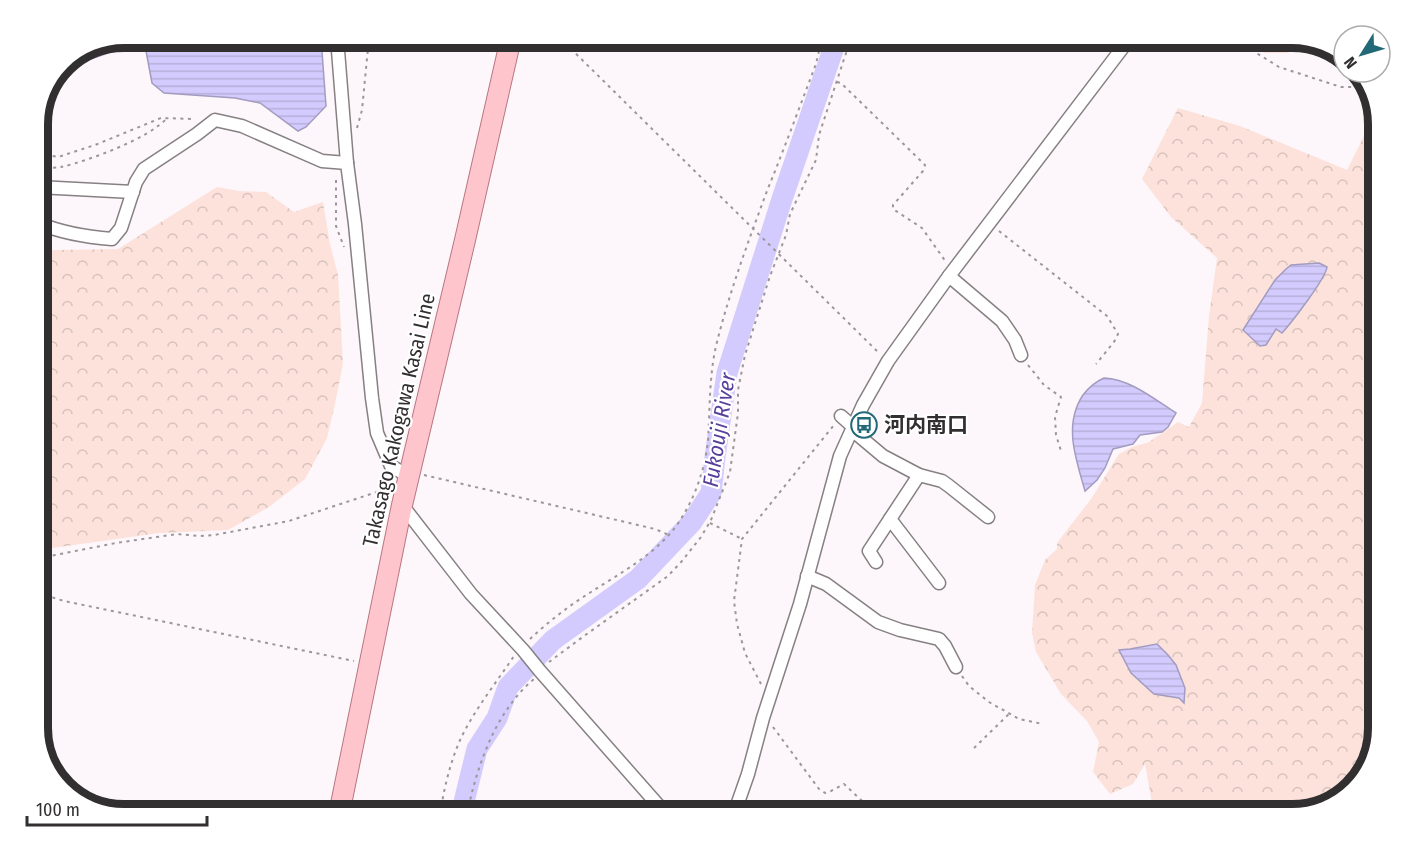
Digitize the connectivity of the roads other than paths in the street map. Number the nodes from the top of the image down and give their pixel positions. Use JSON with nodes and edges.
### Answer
{"nodes":[{"id":1,"x":338,"y":48,"type":"edge"},
{"id":2,"x":509,"y":48,"type":"edge"},
{"id":3,"x":1122,"y":48,"type":"edge"},
{"id":4,"x":341,"y":163,"type":"junction"},
{"id":5,"x":48,"y":188,"type":"edge"},
{"id":6,"x":133,"y":192,"type":"junction"},
{"id":7,"x":48,"y":227,"type":"edge"},
{"id":8,"x":952,"y":273,"type":"junction"},
{"id":9,"x":1021,"y":355,"type":"road end"},
{"id":10,"x":841,"y":416,"type":"road end"},
{"id":11,"x":853,"y":428,"type":"junction"},
{"id":12,"x":920,"y":475,"type":"junction"},
{"id":13,"x":406,"y":485,"type":"junction"},
{"id":14,"x":987,"y":517,"type":"dead end"},
{"id":15,"x":890,"y":519,"type":"junction"},
{"id":16,"x":876,"y":562,"type":"dead end"},
{"id":17,"x":807,"y":576,"type":"junction"},
{"id":18,"x":939,"y":583,"type":"dead end"},
{"id":19,"x":956,"y":668,"type":"road end"},
{"id":20,"x":341,"y":804,"type":"edge"},
{"id":21,"x":657,"y":804,"type":"edge"},
{"id":22,"x":738,"y":804,"type":"edge"}],
"edges":[{"from":1,"to":4,"type":"street"},
{"from":2,"to":13,"type":"main road","name":"Takasago Kakogawa Kasai Line"},
{"from":3,"to":8,"type":"street"},
{"from":4,"to":6,"type":"street"},
{"from":4,"to":13,"type":"street"},
{"from":5,"to":6,"type":"street"},
{"from":6,"to":7,"type":"street"},
{"from":8,"to":9,"type":"street"},
{"from":8,"to":11,"type":"street"},
{"from":10,"to":11,"type":"street"},
{"from":11,"to":12,"type":"street"},
{"from":11,"to":17,"type":"street"},
{"from":12,"to":14,"type":"street"},
{"from":12,"to":15,"type":"street"},
{"from":13,"to":20,"type":"main road","name":"Takasago Kakogawa Kasai Line"},
{"from":13,"to":21,"type":"street"},
{"from":15,"to":16,"type":"street"},
{"from":15,"to":18,"type":"street"},
{"from":17,"to":19,"type":"street"},
{"from":17,"to":22,"type":"street"}]}
